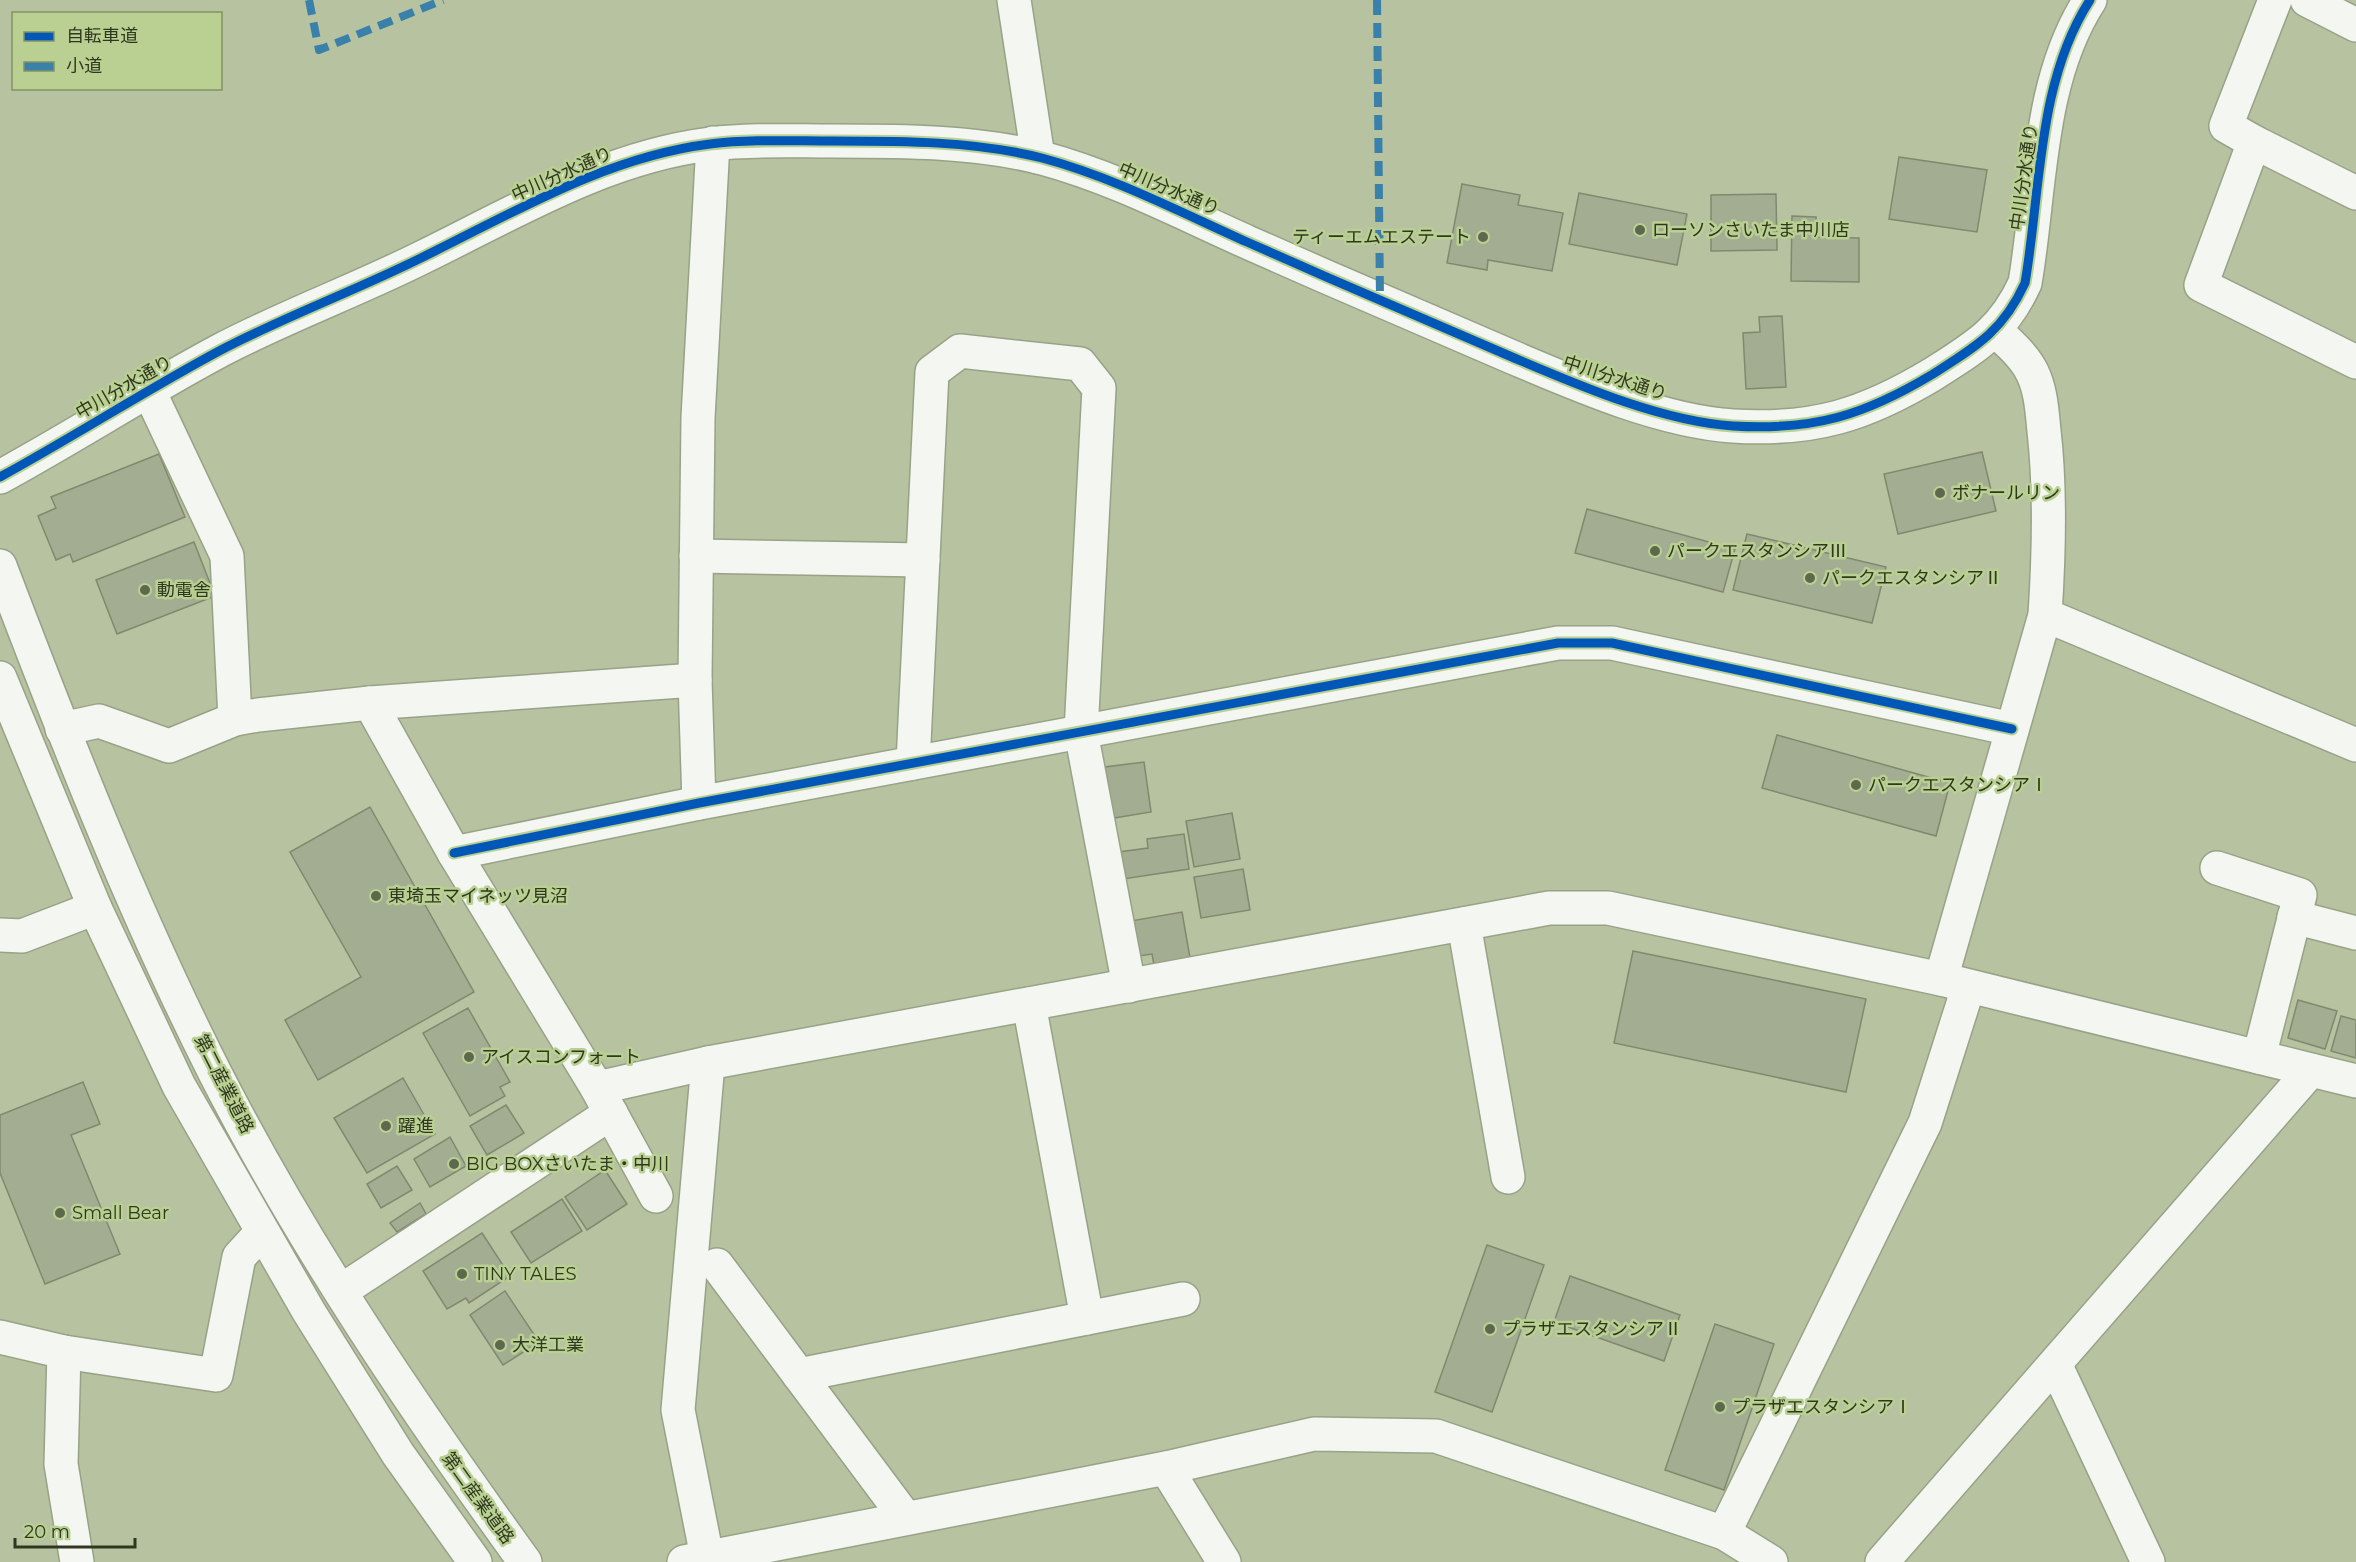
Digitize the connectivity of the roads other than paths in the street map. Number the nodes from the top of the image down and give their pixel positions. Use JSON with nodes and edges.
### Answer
{"nodes":[{"id":1,"x":1014,"y":0,"type":"edge"},
{"id":2,"x":2090,"y":0,"type":"edge"},
{"id":3,"x":2275,"y":0,"type":"edge"},
{"id":4,"x":2307,"y":0,"type":"edge"},
{"id":5,"x":2356,"y":25,"type":"edge"},
{"id":6,"x":2254,"y":142,"type":"junction"},
{"id":7,"x":713,"y":143,"type":"junction"},
{"id":8,"x":1038,"y":157,"type":"junction"},
{"id":9,"x":2356,"y":193,"type":"edge"},
{"id":10,"x":1996,"y":331,"type":"junction"},
{"id":11,"x":2356,"y":362,"type":"edge"},
{"id":12,"x":149,"y":390,"type":"junction"},
{"id":13,"x":0,"y":477,"type":"edge"},
{"id":14,"x":696,"y":556,"type":"junction"},
{"id":15,"x":923,"y":560,"type":"junction"},
{"id":16,"x":0,"y":566,"type":"edge"},
{"id":17,"x":2045,"y":615,"type":"junction"},
{"id":18,"x":0,"y":678,"type":"edge"},
{"id":19,"x":695,"y":680,"type":"junction"},
{"id":20,"x":370,"y":703,"type":"junction"},
{"id":21,"x":235,"y":719,"type":"junction"},
{"id":22,"x":62,"y":729,"type":"junction"},
{"id":23,"x":2012,"y":729,"type":"junction"},
{"id":24,"x":1081,"y":732,"type":"junction"},
{"id":25,"x":2356,"y":745,"type":"edge"},
{"id":26,"x":913,"y":763,"type":"junction"},
{"id":27,"x":699,"y":803,"type":"junction"},
{"id":28,"x":453,"y":853,"type":"junction"},
{"id":29,"x":2217,"y":868,"type":"dead end"},
{"id":30,"x":94,"y":908,"type":"junction"},
{"id":31,"x":2294,"y":917,"type":"junction"},
{"id":32,"x":1464,"y":924,"type":"junction"},
{"id":33,"x":2356,"y":933,"type":"edge"},
{"id":34,"x":0,"y":935,"type":"edge"},
{"id":35,"x":1955,"y":983,"type":"junction"},
{"id":36,"x":1129,"y":986,"type":"junction"},
{"id":37,"x":1029,"y":1004,"type":"junction"},
{"id":38,"x":2259,"y":1058,"type":"junction"},
{"id":39,"x":708,"y":1063,"type":"junction"},
{"id":40,"x":2311,"y":1070,"type":"junction"},
{"id":41,"x":2356,"y":1081,"type":"edge"},
{"id":42,"x":604,"y":1101,"type":"junction"},
{"id":43,"x":1508,"y":1177,"type":"dead end"},
{"id":44,"x":656,"y":1196,"type":"dead end"},
{"id":45,"x":261,"y":1233,"type":"junction"},
{"id":46,"x":717,"y":1265,"type":"dead end"},
{"id":47,"x":341,"y":1291,"type":"junction"},
{"id":48,"x":1183,"y":1299,"type":"dead end"},
{"id":49,"x":1088,"y":1318,"type":"junction"},
{"id":50,"x":0,"y":1337,"type":"edge"},
{"id":51,"x":64,"y":1352,"type":"junction"},
{"id":52,"x":2055,"y":1364,"type":"junction"},
{"id":53,"x":799,"y":1375,"type":"junction"},
{"id":54,"x":1166,"y":1468,"type":"junction"},
{"id":55,"x":905,"y":1517,"type":"junction"},
{"id":56,"x":1724,"y":1533,"type":"junction"},
{"id":57,"x":695,"y":1560,"type":"edge"},
{"id":58,"x":77,"y":1562,"type":"edge"},
{"id":59,"x":475,"y":1562,"type":"edge"},
{"id":60,"x":525,"y":1562,"type":"edge"},
{"id":61,"x":1224,"y":1562,"type":"edge"},
{"id":62,"x":1771,"y":1562,"type":"edge"},
{"id":63,"x":1882,"y":1562,"type":"edge"},
{"id":64,"x":2148,"y":1562,"type":"edge"}],
"edges":[{"from":1,"to":8,"type":"street"},
{"from":2,"to":10,"type":"street","name":"中川分水通り"},
{"from":3,"to":6,"type":"street"},
{"from":4,"to":5,"type":"street"},
{"from":6,"to":9,"type":"street"},
{"from":6,"to":11,"type":"street"},
{"from":7,"to":8,"type":"street","name":"中川分水通り"},
{"from":7,"to":12,"type":"street","name":"中川分水通り"},
{"from":7,"to":14,"type":"street"},
{"from":8,"to":10,"type":"street","name":"中川分水通り"},
{"from":10,"to":17,"type":"street"},
{"from":12,"to":13,"type":"street","name":"中川分水通り"},
{"from":12,"to":21,"type":"street"},
{"from":14,"to":15,"type":"street"},
{"from":14,"to":19,"type":"street"},
{"from":15,"to":24,"type":"street"},
{"from":15,"to":26,"type":"street"},
{"from":16,"to":22,"type":"street","name":"第二産業道路"},
{"from":17,"to":23,"type":"street"},
{"from":17,"to":25,"type":"street"},
{"from":18,"to":30,"type":"street"},
{"from":19,"to":20,"type":"street"},
{"from":19,"to":27,"type":"street"},
{"from":20,"to":21,"type":"street"},
{"from":20,"to":28,"type":"street"},
{"from":21,"to":22,"type":"street"},
{"from":22,"to":47,"type":"street","name":"第二産業道路"},
{"from":23,"to":24,"type":"street"},
{"from":23,"to":35,"type":"street"},
{"from":24,"to":26,"type":"street"},
{"from":24,"to":36,"type":"street"},
{"from":26,"to":27,"type":"street"},
{"from":27,"to":28,"type":"street"},
{"from":28,"to":42,"type":"street"},
{"from":29,"to":31,"type":"street"},
{"from":30,"to":34,"type":"street"},
{"from":30,"to":45,"type":"street"},
{"from":31,"to":33,"type":"street"},
{"from":31,"to":38,"type":"street"},
{"from":32,"to":35,"type":"street"},
{"from":32,"to":36,"type":"street"},
{"from":32,"to":43,"type":"street"},
{"from":35,"to":38,"type":"street"},
{"from":35,"to":56,"type":"street"},
{"from":36,"to":37,"type":"street"},
{"from":37,"to":39,"type":"street"},
{"from":37,"to":49,"type":"street"},
{"from":38,"to":40,"type":"street"},
{"from":39,"to":42,"type":"street"},
{"from":39,"to":57,"type":"street"},
{"from":40,"to":41,"type":"street"},
{"from":40,"to":52,"type":"street"},
{"from":42,"to":44,"type":"street"},
{"from":42,"to":47,"type":"street"},
{"from":45,"to":51,"type":"street"},
{"from":45,"to":59,"type":"street"},
{"from":46,"to":53,"type":"street"},
{"from":47,"to":60,"type":"street","name":"第二産業道路"},
{"from":48,"to":49,"type":"street"},
{"from":49,"to":53,"type":"street"},
{"from":50,"to":51,"type":"street"},
{"from":51,"to":58,"type":"street"},
{"from":52,"to":63,"type":"street"},
{"from":52,"to":64,"type":"street"},
{"from":53,"to":55,"type":"street"},
{"from":54,"to":55,"type":"street"},
{"from":54,"to":56,"type":"street"},
{"from":54,"to":61,"type":"street"},
{"from":55,"to":57,"type":"street"},
{"from":56,"to":62,"type":"street"}]}
